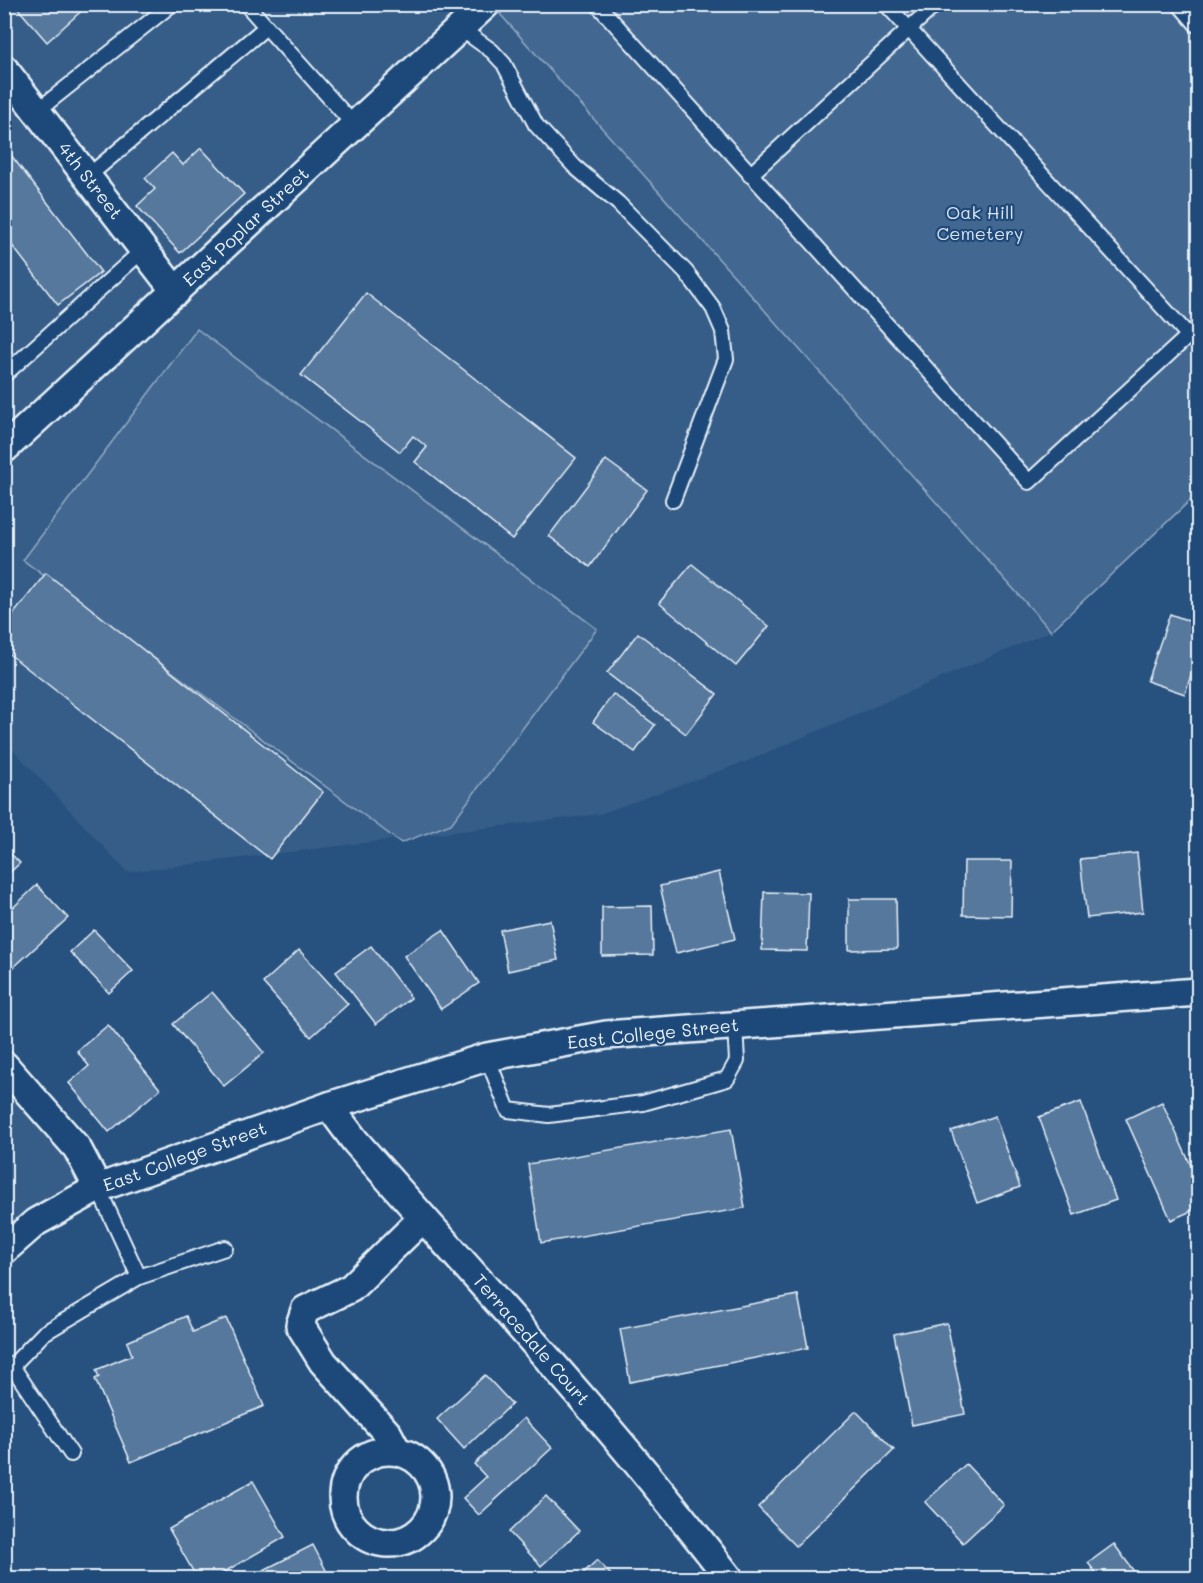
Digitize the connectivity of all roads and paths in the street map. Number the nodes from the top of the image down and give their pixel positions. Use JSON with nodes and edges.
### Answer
{"nodes":[{"id":1,"x":172,"y":4,"type":"edge"},
{"id":2,"x":246,"y":4,"type":"edge"},
{"id":3,"x":486,"y":4,"type":"edge"},
{"id":4,"x":597,"y":4,"type":"edge"},
{"id":5,"x":886,"y":4,"type":"edge"},
{"id":6,"x":936,"y":4,"type":"edge"},
{"id":7,"x":1179,"y":4,"type":"edge"},
{"id":8,"x":1198,"y":26,"type":"edge"},
{"id":9,"x":266,"y":27,"type":"junction"},
{"id":10,"x":460,"y":28,"type":"junction"},
{"id":11,"x":908,"y":30,"type":"junction"},
{"id":12,"x":4,"y":69,"type":"edge"},
{"id":13,"x":37,"y":111,"type":"junction"},
{"id":14,"x":355,"y":126,"type":"junction"},
{"id":15,"x":750,"y":175,"type":"junction"},
{"id":16,"x":87,"y":177,"type":"junction"},
{"id":17,"x":143,"y":250,"type":"junction"},
{"id":18,"x":176,"y":292,"type":"junction"},
{"id":19,"x":1194,"y":332,"type":"edge"},
{"id":20,"x":4,"y":375,"type":"edge"},
{"id":21,"x":4,"y":449,"type":"edge"},
{"id":22,"x":673,"y":500,"type":"dead end"},
{"id":23,"x":1198,"y":992,"type":"edge"},
{"id":24,"x":735,"y":1025,"type":"junction"},
{"id":25,"x":487,"y":1057,"type":"junction"},
{"id":26,"x":4,"y":1065,"type":"edge"},
{"id":27,"x":329,"y":1106,"type":"junction"},
{"id":28,"x":98,"y":1188,"type":"junction"},
{"id":29,"x":423,"y":1218,"type":"junction"},
{"id":30,"x":225,"y":1248,"type":"dead end"},
{"id":31,"x":4,"y":1250,"type":"edge"},
{"id":32,"x":139,"y":1277,"type":"junction"},
{"id":33,"x":397,"y":1451,"type":"dead end"},
{"id":34,"x":71,"y":1454,"type":"dead end"},
{"id":35,"x":729,"y":1578,"type":"edge"}],
"edges":[{"from":1,"to":13,"type":"lane"},
{"from":2,"to":9,"type":"lane"},
{"from":3,"to":10,"type":"street","name":"East Poplar Street"},
{"from":4,"to":15,"type":"lane"},
{"from":5,"to":11,"type":"lane"},
{"from":6,"to":11,"type":"lane"},
{"from":7,"to":8,"type":"lane"},
{"from":9,"to":14,"type":"lane"},
{"from":9,"to":16,"type":"lane"},
{"from":10,"to":14,"type":"street","name":"East Poplar Street"},
{"from":10,"to":22,"type":"lane"},
{"from":11,"to":15,"type":"lane"},
{"from":11,"to":19,"type":"lane"},
{"from":12,"to":13,"type":"street","name":"4th Street"},
{"from":13,"to":16,"type":"street","name":"4th Street"},
{"from":14,"to":18,"type":"street","name":"East Poplar Street"},
{"from":15,"to":19,"type":"lane"},
{"from":16,"to":17,"type":"street","name":"4th Street"},
{"from":17,"to":18,"type":"street","name":"4th Street"},
{"from":17,"to":20,"type":"lane"},
{"from":18,"to":21,"type":"street","name":"East Poplar Street"},
{"from":23,"to":24,"type":"street","name":"East College Street"},
{"from":24,"to":25,"type":"street","name":"East College Street"},
{"from":24,"to":25,"type":"lane"},
{"from":25,"to":27,"type":"street","name":"East College Street"},
{"from":26,"to":28,"type":"street"},
{"from":27,"to":28,"type":"street","name":"East College Street"},
{"from":27,"to":29,"type":"street","name":"Terracedale Court"},
{"from":28,"to":31,"type":"street","name":"East College Street"},
{"from":28,"to":32,"type":"lane"},
{"from":29,"to":33,"type":"street"},
{"from":29,"to":35,"type":"street","name":"Terracedale Court"},
{"from":30,"to":32,"type":"lane"},
{"from":32,"to":34,"type":"lane"}]}
